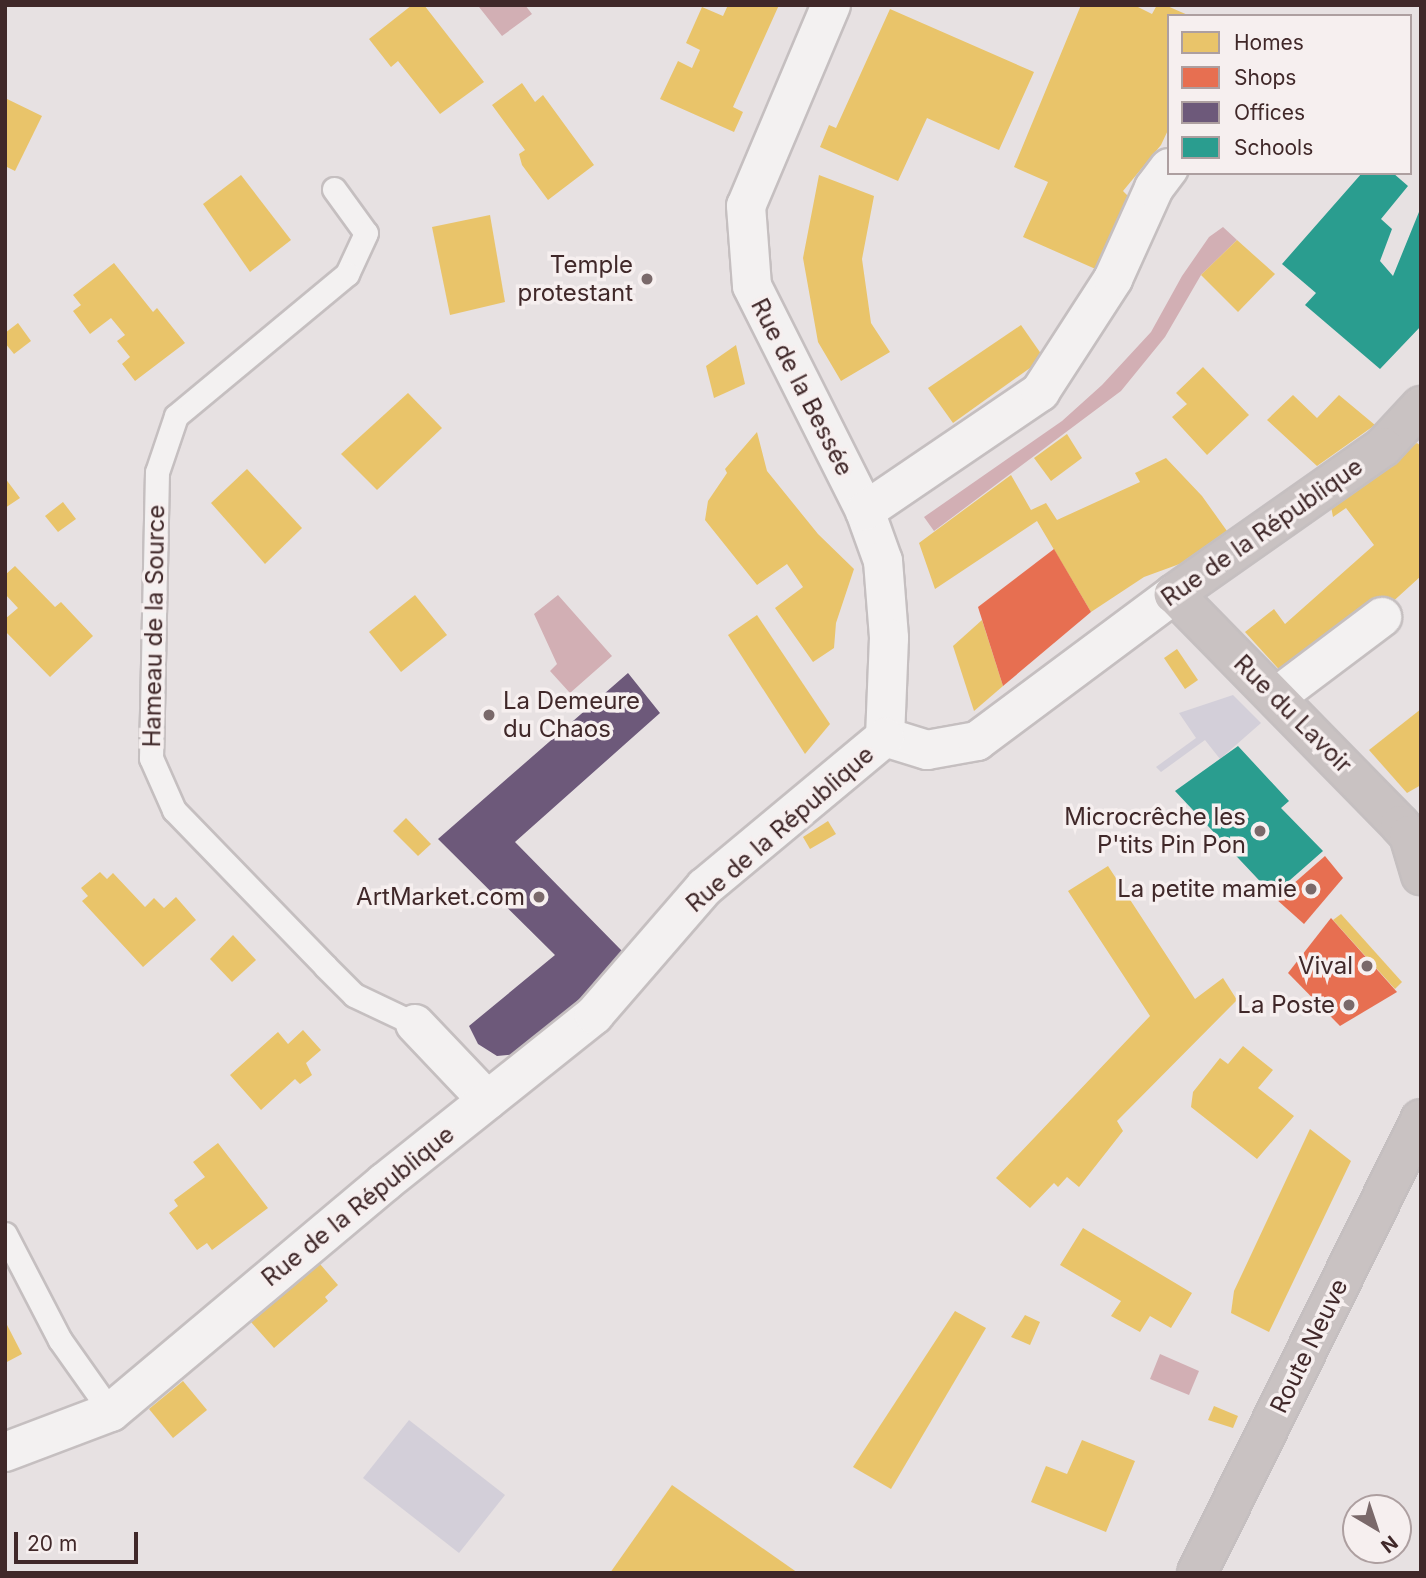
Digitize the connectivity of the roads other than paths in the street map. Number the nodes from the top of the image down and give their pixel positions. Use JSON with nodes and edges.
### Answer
{"nodes":[{"id":1,"x":831,"y":5,"type":"edge"},
{"id":2,"x":1167,"y":171,"type":"edge"},
{"id":3,"x":334,"y":189,"type":"dead end"},
{"id":4,"x":1417,"y":419,"type":"edge"},
{"id":5,"x":865,"y":511,"type":"junction"},
{"id":6,"x":1174,"y":594,"type":"junction"},
{"id":7,"x":1382,"y":617,"type":"dead end"},
{"id":8,"x":1276,"y":697,"type":"junction"},
{"id":9,"x":885,"y":737,"type":"junction"},
{"id":10,"x":1417,"y":856,"type":"edge"},
{"id":11,"x":415,"y":1024,"type":"joint"},
{"id":12,"x":487,"y":1101,"type":"junction"},
{"id":13,"x":1421,"y":1119,"type":"edge"},
{"id":14,"x":5,"y":1234,"type":"edge"},
{"id":15,"x":111,"y":1412,"type":"junction"},
{"id":16,"x":5,"y":1452,"type":"edge"},
{"id":17,"x":1198,"y":1573,"type":"edge"}],
"edges":[{"from":1,"to":5,"type":"street","name":"Rue de la Bessée"},
{"from":2,"to":5,"type":"street"},
{"from":3,"to":11,"type":"lane","name":"Hameau de la Source"},
{"from":4,"to":6,"type":"main road","name":"Rue de la République"},
{"from":5,"to":9,"type":"street","name":"Rue de la Bessée"},
{"from":6,"to":8,"type":"main road","name":"Rue du Lavoir"},
{"from":6,"to":9,"type":"street","name":"Rue de la République"},
{"from":7,"to":8,"type":"street"},
{"from":8,"to":10,"type":"main road","name":"Rue du Lavoir"},
{"from":9,"to":12,"type":"street","name":"Rue de la République"},
{"from":11,"to":12,"type":"street","name":"Hameau de la Source"},
{"from":12,"to":15,"type":"street","name":"Rue de la République"},
{"from":13,"to":17,"type":"main road","name":"Route Neuve"},
{"from":14,"to":15,"type":"lane"},
{"from":15,"to":16,"type":"street","name":"Rue de la République"}]}
